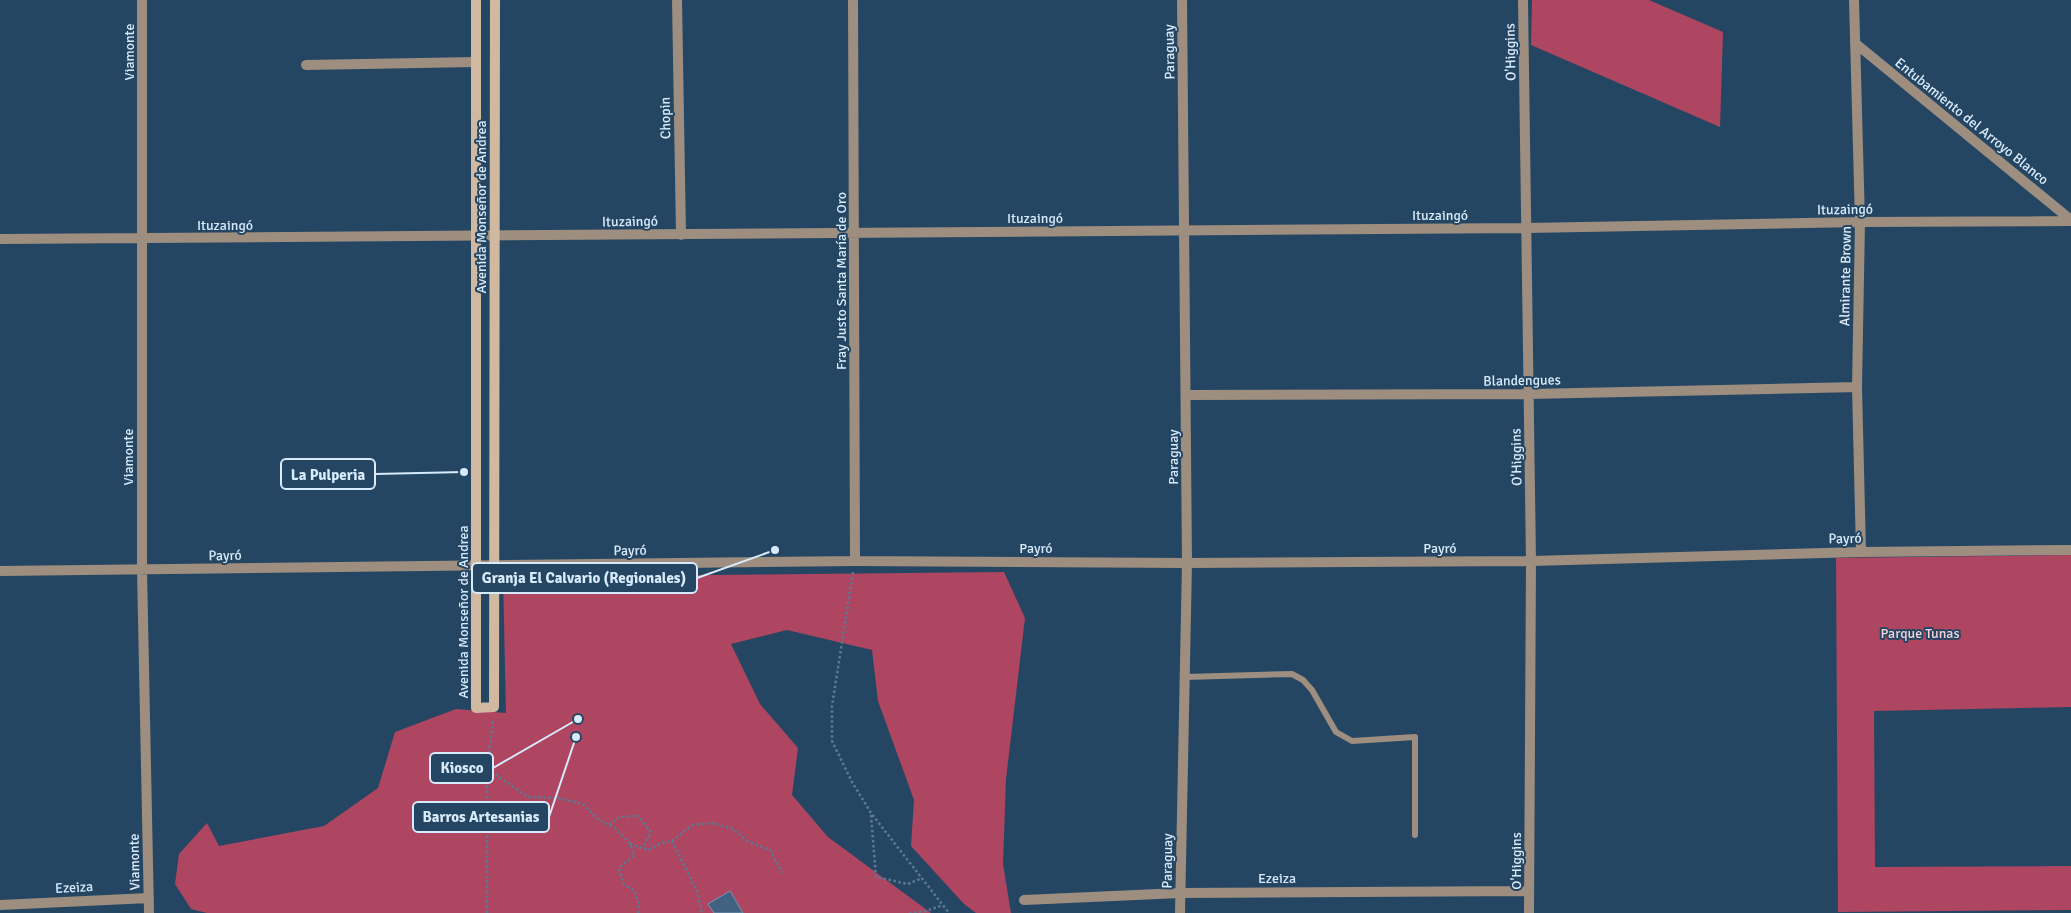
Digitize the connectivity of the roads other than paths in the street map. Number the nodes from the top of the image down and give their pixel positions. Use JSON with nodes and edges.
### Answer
{"nodes":[{"id":1,"x":142,"y":0,"type":"edge"},
{"id":2,"x":476,"y":0,"type":"edge"},
{"id":3,"x":495,"y":0,"type":"edge"},
{"id":4,"x":677,"y":0,"type":"edge"},
{"id":5,"x":853,"y":0,"type":"edge"},
{"id":6,"x":1182,"y":0,"type":"edge"},
{"id":7,"x":1523,"y":0,"type":"edge"},
{"id":8,"x":1854,"y":0,"type":"edge"},
{"id":9,"x":1855,"y":43,"type":"junction"},
{"id":10,"x":476,"y":62,"type":"junction"},
{"id":11,"x":306,"y":65,"type":"dead end"},
{"id":12,"x":2071,"y":221,"type":"edge"},
{"id":13,"x":1860,"y":222,"type":"junction"},
{"id":14,"x":1526,"y":228,"type":"junction"},
{"id":15,"x":1184,"y":231,"type":"junction"},
{"id":16,"x":855,"y":233,"type":"junction"},
{"id":17,"x":681,"y":235,"type":"junction"},
{"id":18,"x":477,"y":237,"type":"junction"},
{"id":19,"x":495,"y":237,"type":"junction"},
{"id":20,"x":0,"y":239,"type":"edge"},
{"id":21,"x":142,"y":239,"type":"junction"},
{"id":22,"x":1858,"y":387,"type":"junction"},
{"id":23,"x":1529,"y":394,"type":"junction"},
{"id":24,"x":1186,"y":395,"type":"junction"},
{"id":25,"x":2071,"y":550,"type":"edge"},
{"id":26,"x":1860,"y":552,"type":"junction"},
{"id":27,"x":855,"y":561,"type":"junction"},
{"id":28,"x":1531,"y":561,"type":"junction"},
{"id":29,"x":1188,"y":563,"type":"junction"},
{"id":30,"x":477,"y":566,"type":"junction"},
{"id":31,"x":494,"y":566,"type":"junction"},
{"id":32,"x":142,"y":570,"type":"junction"},
{"id":33,"x":0,"y":571,"type":"edge"},
{"id":34,"x":1185,"y":677,"type":"junction"},
{"id":35,"x":1415,"y":835,"type":"dead end"},
{"id":36,"x":1529,"y":891,"type":"junction"},
{"id":37,"x":1180,"y":892,"type":"junction"},
{"id":38,"x":149,"y":898,"type":"junction"},
{"id":39,"x":1024,"y":900,"type":"dead end"},
{"id":40,"x":0,"y":905,"type":"edge"},
{"id":41,"x":149,"y":913,"type":"edge"},
{"id":42,"x":1180,"y":913,"type":"edge"},
{"id":43,"x":1529,"y":913,"type":"edge"}],
"edges":[{"from":1,"to":21,"type":"street","name":"Viamonte"},
{"from":2,"to":10,"type":"street","name":"Avenida Monseñor de Andrea"},
{"from":3,"to":19,"type":"street","name":"Avenida Monseñor de Andrea"},
{"from":4,"to":17,"type":"street","name":"Chopin"},
{"from":5,"to":16,"type":"street","name":"Fray Justo Santa María de Oro"},
{"from":6,"to":15,"type":"street","name":"Paraguay"},
{"from":7,"to":14,"type":"street","name":"O'Higgins"},
{"from":8,"to":9,"type":"street","name":"Almirante Brown"},
{"from":9,"to":12,"type":"street","name":"Entubamiento del Arroyo Blanco"},
{"from":9,"to":13,"type":"street","name":"Almirante Brown"},
{"from":10,"to":11,"type":"street"},
{"from":10,"to":18,"type":"street","name":"Avenida Monseñor de Andrea"},
{"from":12,"to":13,"type":"street","name":"Ituzaingó"},
{"from":13,"to":14,"type":"street","name":"Ituzaingó"},
{"from":13,"to":22,"type":"street","name":"Almirante Brown"},
{"from":14,"to":15,"type":"street","name":"Ituzaingó"},
{"from":14,"to":23,"type":"street","name":"O'Higgins"},
{"from":15,"to":16,"type":"street","name":"Ituzaingó"},
{"from":15,"to":24,"type":"street","name":"Paraguay"},
{"from":16,"to":17,"type":"street","name":"Ituzaingó"},
{"from":16,"to":27,"type":"street","name":"Fray Justo Santa María de Oro"},
{"from":17,"to":19,"type":"street","name":"Ituzaingó"},
{"from":18,"to":19,"type":"street","name":"Ituzaingó"},
{"from":18,"to":21,"type":"street","name":"Ituzaingó"},
{"from":18,"to":30,"type":"street","name":"Avenida Monseñor de Andrea"},
{"from":19,"to":31,"type":"street","name":"Avenida Monseñor de Andrea"},
{"from":20,"to":21,"type":"street","name":"Ituzaingó"},
{"from":21,"to":32,"type":"street","name":"Viamonte"},
{"from":22,"to":23,"type":"street","name":"Blandengues"},
{"from":22,"to":26,"type":"street","name":"Almirante Brown"},
{"from":23,"to":24,"type":"street","name":"Blandengues"},
{"from":23,"to":28,"type":"street","name":"O'Higgins"},
{"from":24,"to":29,"type":"street","name":"Paraguay"},
{"from":25,"to":26,"type":"street","name":"Payró"},
{"from":26,"to":28,"type":"street","name":"Payró"},
{"from":27,"to":29,"type":"street","name":"Payró"},
{"from":27,"to":31,"type":"street","name":"Payró"},
{"from":28,"to":29,"type":"street","name":"Payró"},
{"from":28,"to":36,"type":"street","name":"O'Higgins"},
{"from":29,"to":34,"type":"street","name":"Paraguay"},
{"from":30,"to":31,"type":"street","name":"Payró"},
{"from":30,"to":31,"type":"street","name":"Avenida Monseñor de Andrea"},
{"from":30,"to":32,"type":"street","name":"Payró"},
{"from":32,"to":33,"type":"street","name":"Payró"},
{"from":32,"to":38,"type":"street","name":"Viamonte"},
{"from":34,"to":35,"type":"lane"},
{"from":34,"to":37,"type":"street","name":"Paraguay"},
{"from":36,"to":37,"type":"street","name":"Ezeiza"},
{"from":36,"to":43,"type":"street","name":"O'Higgins"},
{"from":37,"to":39,"type":"street","name":"Ezeiza"},
{"from":37,"to":42,"type":"street","name":"Paraguay"},
{"from":38,"to":40,"type":"street","name":"Ezeiza"},
{"from":38,"to":41,"type":"street","name":"Viamonte"}]}
